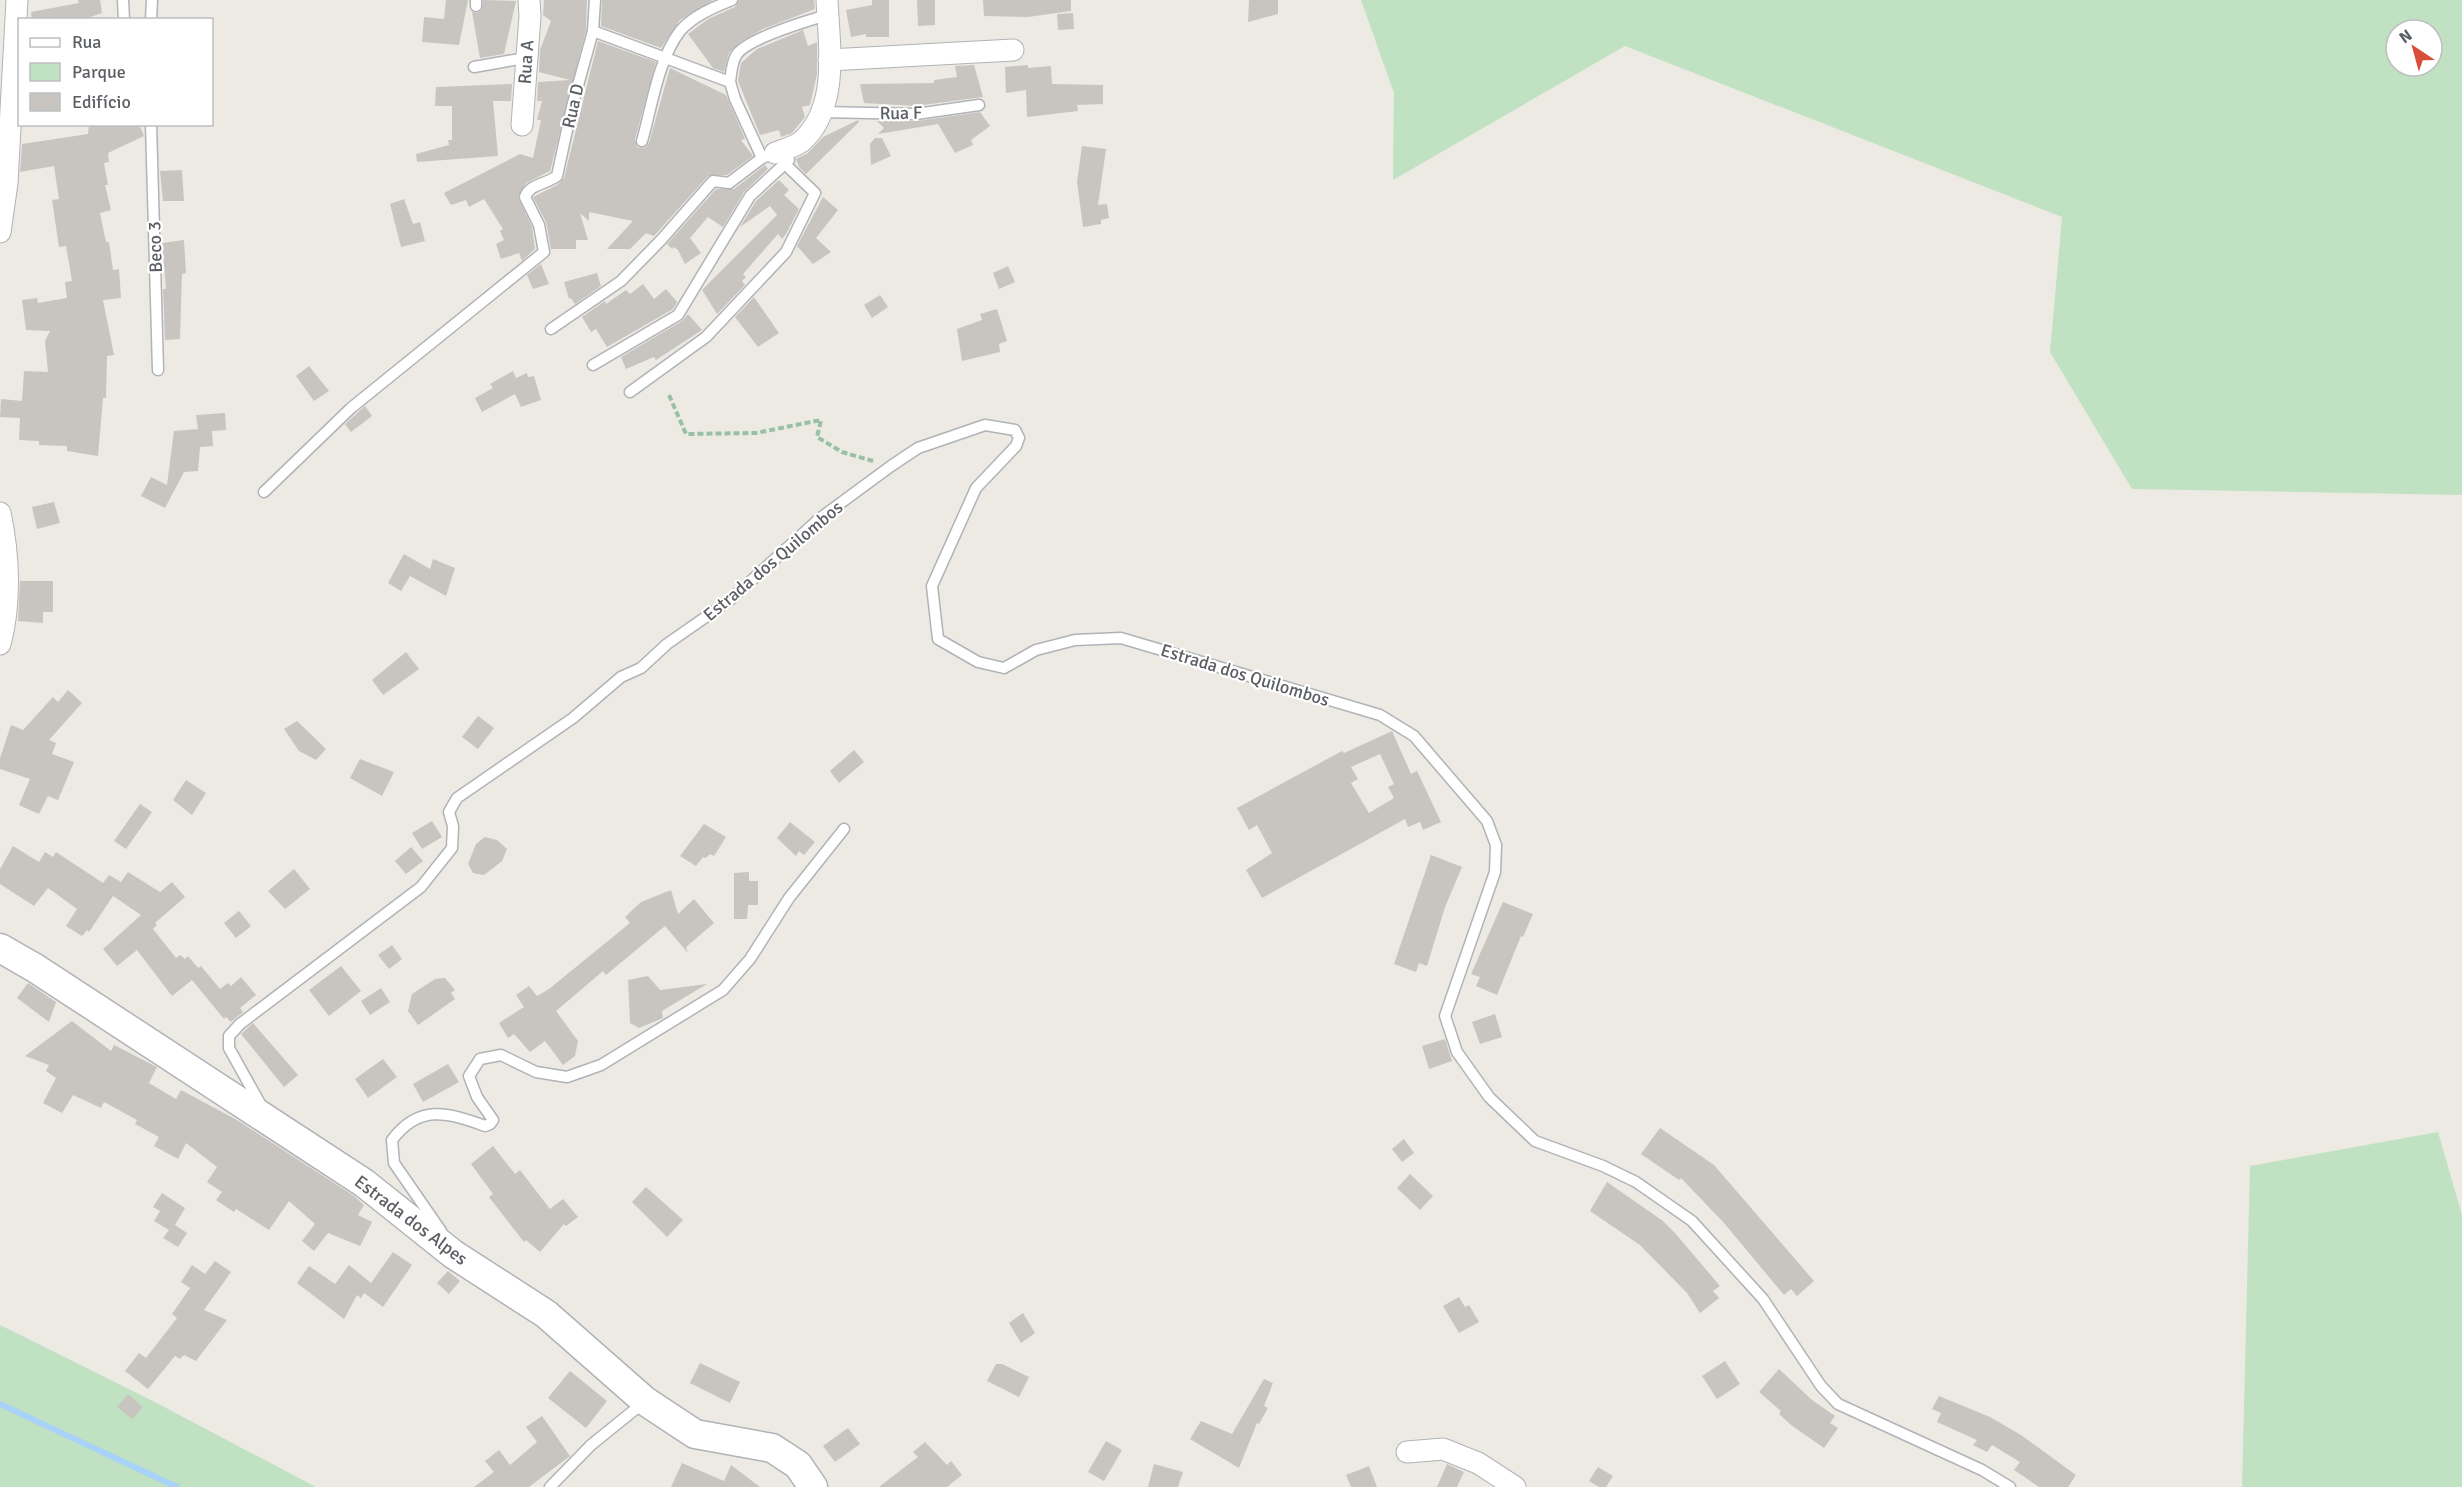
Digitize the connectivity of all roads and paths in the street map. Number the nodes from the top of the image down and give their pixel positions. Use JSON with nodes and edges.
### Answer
{"nodes":[{"id":1,"x":17,"y":0,"type":"edge"},
{"id":2,"x":123,"y":0,"type":"edge"},
{"id":3,"x":153,"y":0,"type":"edge"},
{"id":4,"x":529,"y":0,"type":"edge"},
{"id":5,"x":595,"y":0,"type":"edge"},
{"id":6,"x":732,"y":0,"type":"edge"},
{"id":7,"x":827,"y":7,"type":"edge"},
{"id":8,"x":124,"y":18,"type":"edge"},
{"id":9,"x":152,"y":18,"type":"edge"},
{"id":10,"x":592,"y":31,"type":"junction"},
{"id":11,"x":1013,"y":50,"type":"dead end"},
{"id":12,"x":525,"y":58,"type":"junction"},
{"id":13,"x":666,"y":59,"type":"junction"},
{"id":14,"x":829,"y":60,"type":"junction"},
{"id":15,"x":474,"y":68,"type":"dead end"},
{"id":16,"x":730,"y":82,"type":"junction"},
{"id":17,"x":979,"y":105,"type":"dead end"},
{"id":18,"x":822,"y":112,"type":"junction"},
{"id":19,"x":522,"y":125,"type":"dead end"},
{"id":20,"x":151,"y":126,"type":"edge"},
{"id":21,"x":642,"y":141,"type":"dead end"},
{"id":22,"x":774,"y":159,"type":"junction"},
{"id":23,"x":0,"y":232,"type":"edge"},
{"id":24,"x":551,"y":329,"type":"dead end"},
{"id":25,"x":593,"y":365,"type":"dead end"},
{"id":26,"x":158,"y":370,"type":"dead end"},
{"id":27,"x":630,"y":392,"type":"dead end"},
{"id":28,"x":669,"y":395,"type":"dead end"},
{"id":29,"x":891,"y":466,"type":"junction"},
{"id":30,"x":264,"y":492,"type":"dead end"},
{"id":31,"x":0,"y":513,"type":"edge"},
{"id":32,"x":0,"y":644,"type":"edge"},
{"id":33,"x":844,"y":829,"type":"dead end"},
{"id":34,"x":0,"y":948,"type":"edge"},
{"id":35,"x":269,"y":1120,"type":"junction"},
{"id":36,"x":453,"y":1254,"type":"junction"},
{"id":37,"x":645,"y":1401,"type":"junction"},
{"id":38,"x":1407,"y":1452,"type":"dead end"},
{"id":39,"x":550,"y":1487,"type":"edge"},
{"id":40,"x":813,"y":1487,"type":"edge"},
{"id":41,"x":1515,"y":1487,"type":"edge"},
{"id":42,"x":2010,"y":1487,"type":"edge"}],
"edges":[{"from":1,"to":23,"type":"street"},
{"from":2,"to":8,"type":"lane"},
{"from":3,"to":9,"type":"lane"},
{"from":4,"to":12,"type":"street","name":"Rua A"},
{"from":5,"to":10,"type":"lane","name":"Rua D"},
{"from":6,"to":13,"type":"lane"},
{"from":7,"to":14,"type":"street"},
{"from":7,"to":16,"type":"lane"},
{"from":10,"to":13,"type":"lane"},
{"from":10,"to":30,"type":"lane","name":"Rua D"},
{"from":11,"to":14,"type":"street"},
{"from":12,"to":15,"type":"lane"},
{"from":12,"to":19,"type":"street","name":"Rua A"},
{"from":13,"to":16,"type":"lane"},
{"from":13,"to":21,"type":"lane"},
{"from":14,"to":18,"type":"street"},
{"from":16,"to":22,"type":"lane"},
{"from":17,"to":18,"type":"lane","name":"Rua F"},
{"from":18,"to":22,"type":"street"},
{"from":20,"to":26,"type":"lane","name":"Beco 3"},
{"from":22,"to":24,"type":"lane"},
{"from":22,"to":25,"type":"lane"},
{"from":22,"to":27,"type":"lane"},
{"from":28,"to":29,"type":"path"},
{"from":29,"to":35,"type":"lane","name":"Estrada dos Quilombos"},
{"from":29,"to":42,"type":"lane","name":"Estrada dos Quilombos"},
{"from":31,"to":32,"type":"street"},
{"from":33,"to":36,"type":"lane"},
{"from":34,"to":35,"type":"street","name":"Estrada dos Alpes"},
{"from":35,"to":36,"type":"street","name":"Estrada dos Alpes"},
{"from":36,"to":37,"type":"street","name":"Estrada dos Alpes"},
{"from":37,"to":39,"type":"lane"},
{"from":37,"to":40,"type":"street","name":"Estrada dos Alpes"},
{"from":38,"to":41,"type":"street"}]}
